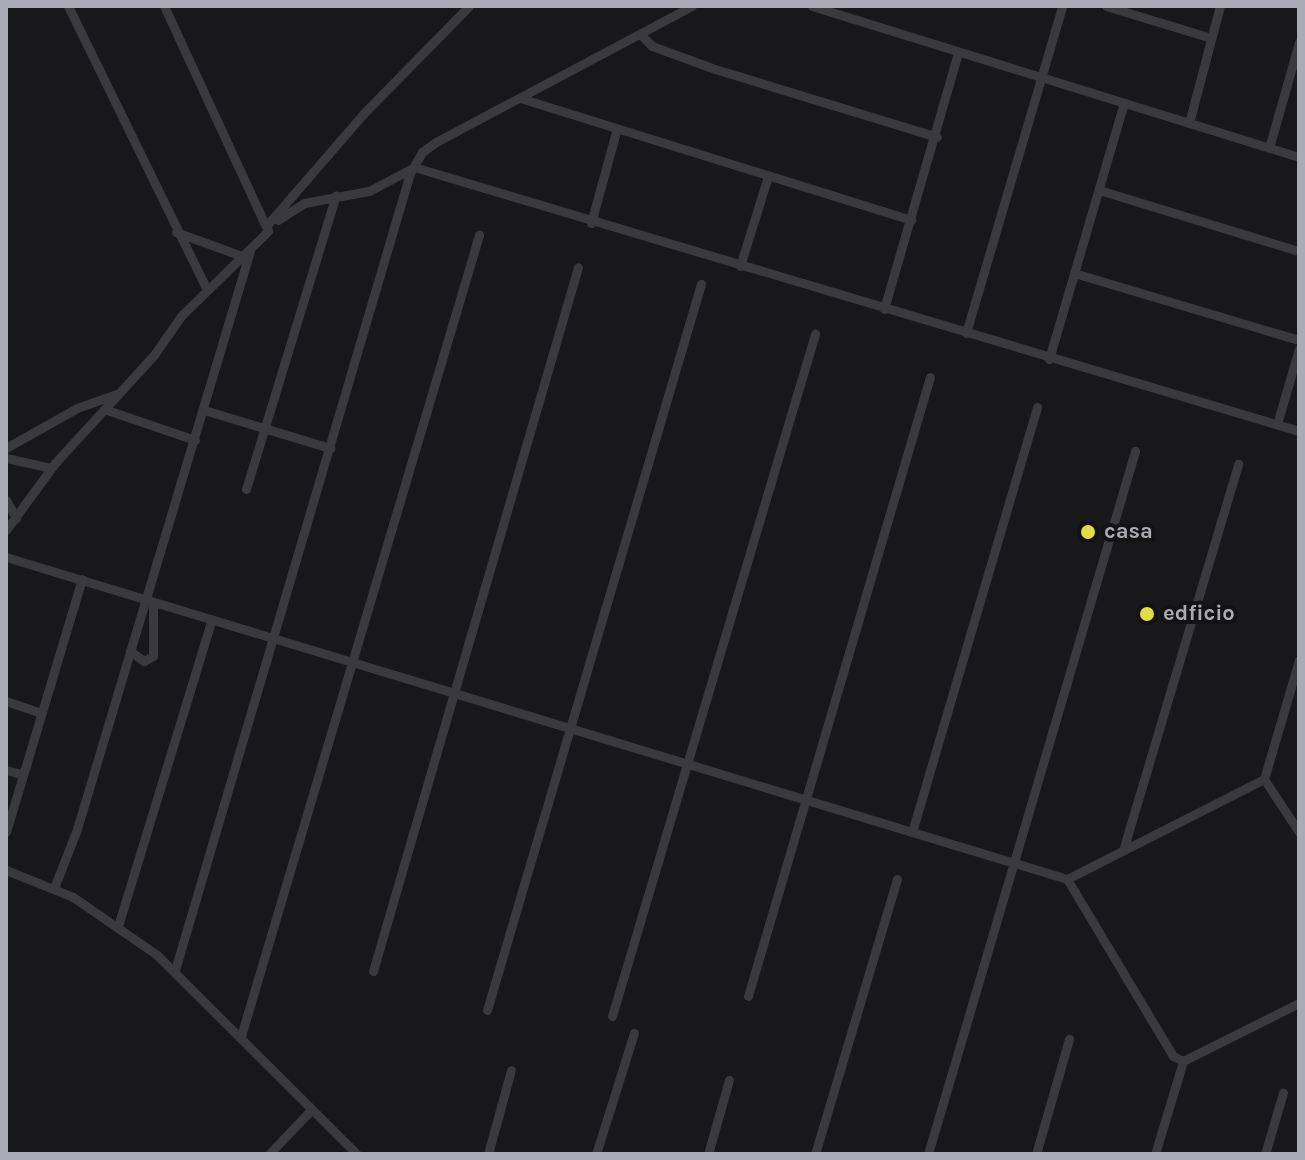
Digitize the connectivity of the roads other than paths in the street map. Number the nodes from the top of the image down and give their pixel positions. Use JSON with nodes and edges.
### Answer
{"nodes":[{"id":1,"x":68,"y":6,"type":"edge"},
{"id":2,"x":164,"y":6,"type":"edge"},
{"id":3,"x":469,"y":6,"type":"edge"},
{"id":4,"x":692,"y":6,"type":"edge"},
{"id":5,"x":812,"y":6,"type":"edge"},
{"id":6,"x":1062,"y":6,"type":"edge"},
{"id":7,"x":1106,"y":6,"type":"edge"},
{"id":8,"x":1220,"y":6,"type":"edge"},
{"id":9,"x":640,"y":34,"type":"junction"},
{"id":10,"x":1211,"y":38,"type":"junction"},
{"id":11,"x":1299,"y":42,"type":"edge"},
{"id":12,"x":958,"y":53,"type":"junction"},
{"id":13,"x":1040,"y":78,"type":"junction"},
{"id":14,"x":520,"y":98,"type":"junction"},
{"id":15,"x":1124,"y":103,"type":"junction"},
{"id":16,"x":1189,"y":123,"type":"junction"},
{"id":17,"x":617,"y":128,"type":"junction"},
{"id":18,"x":937,"y":137,"type":"junction"},
{"id":19,"x":1269,"y":148,"type":"junction"},
{"id":20,"x":1299,"y":157,"type":"edge"},
{"id":21,"x":414,"y":167,"type":"junction"},
{"id":22,"x":768,"y":176,"type":"junction"},
{"id":23,"x":1099,"y":190,"type":"junction"},
{"id":24,"x":336,"y":195,"type":"junction"},
{"id":25,"x":911,"y":220,"type":"junction"},
{"id":26,"x":591,"y":223,"type":"junction"},
{"id":27,"x":271,"y":224,"type":"junction"},
{"id":28,"x":176,"y":232,"type":"junction"},
{"id":29,"x":479,"y":235,"type":"dead end"},
{"id":30,"x":1299,"y":251,"type":"edge"},
{"id":31,"x":246,"y":254,"type":"junction"},
{"id":32,"x":740,"y":266,"type":"junction"},
{"id":33,"x":578,"y":267,"type":"dead end"},
{"id":34,"x":1074,"y":273,"type":"junction"},
{"id":35,"x":701,"y":284,"type":"dead end"},
{"id":36,"x":206,"y":288,"type":"junction"},
{"id":37,"x":884,"y":309,"type":"junction"},
{"id":38,"x":966,"y":333,"type":"junction"},
{"id":39,"x":815,"y":334,"type":"dead end"},
{"id":40,"x":1299,"y":340,"type":"edge"},
{"id":41,"x":1299,"y":349,"type":"edge"},
{"id":42,"x":1049,"y":359,"type":"junction"},
{"id":43,"x":930,"y":377,"type":"dead end"},
{"id":44,"x":117,"y":394,"type":"junction"},
{"id":45,"x":1037,"y":407,"type":"dead end"},
{"id":46,"x":77,"y":408,"type":"junction"},
{"id":47,"x":107,"y":410,"type":"junction"},
{"id":48,"x":204,"y":410,"type":"junction"},
{"id":49,"x":98,"y":419,"type":"junction"},
{"id":50,"x":1277,"y":424,"type":"junction"},
{"id":51,"x":264,"y":426,"type":"junction"},
{"id":52,"x":1299,"y":431,"type":"edge"},
{"id":53,"x":195,"y":440,"type":"junction"},
{"id":54,"x":6,"y":448,"type":"edge"},
{"id":55,"x":330,"y":448,"type":"junction"},
{"id":56,"x":1135,"y":451,"type":"dead end"},
{"id":57,"x":6,"y":458,"type":"edge"},
{"id":58,"x":1238,"y":464,"type":"dead end"},
{"id":59,"x":51,"y":468,"type":"junction"},
{"id":60,"x":246,"y":489,"type":"dead end"},
{"id":61,"x":6,"y":500,"type":"edge"},
{"id":62,"x":16,"y":518,"type":"junction"},
{"id":63,"x":6,"y":530,"type":"edge"},
{"id":64,"x":6,"y":557,"type":"edge"},
{"id":65,"x":82,"y":579,"type":"junction"},
{"id":66,"x":149,"y":601,"type":"junction"},
{"id":67,"x":211,"y":621,"type":"junction"},
{"id":68,"x":274,"y":640,"type":"junction"},
{"id":69,"x":130,"y":651,"type":"junction"},
{"id":70,"x":1299,"y":660,"type":"edge"},
{"id":71,"x":356,"y":664,"type":"junction"},
{"id":72,"x":456,"y":694,"type":"junction"},
{"id":73,"x":6,"y":701,"type":"edge"},
{"id":74,"x":41,"y":713,"type":"junction"},
{"id":75,"x":572,"y":729,"type":"junction"},
{"id":76,"x":686,"y":762,"type":"junction"},
{"id":77,"x":6,"y":770,"type":"edge"},
{"id":78,"x":21,"y":774,"type":"junction"},
{"id":79,"x":1264,"y":779,"type":"junction"},
{"id":80,"x":802,"y":797,"type":"junction"},
{"id":81,"x":6,"y":832,"type":"edge"},
{"id":82,"x":912,"y":832,"type":"junction"},
{"id":83,"x":1299,"y":832,"type":"edge"},
{"id":84,"x":1124,"y":847,"type":"junction"},
{"id":85,"x":6,"y":859,"type":"edge"},
{"id":86,"x":1013,"y":862,"type":"junction"},
{"id":87,"x":10,"y":871,"type":"edge"},
{"id":88,"x":897,"y":879,"type":"dead end"},
{"id":89,"x":1067,"y":879,"type":"junction"},
{"id":90,"x":54,"y":888,"type":"junction"},
{"id":91,"x":118,"y":926,"type":"junction"},
{"id":92,"x":175,"y":970,"type":"junction"},
{"id":93,"x":373,"y":971,"type":"dead end"},
{"id":94,"x":748,"y":996,"type":"dead end"},
{"id":95,"x":1299,"y":1003,"type":"edge"},
{"id":96,"x":487,"y":1010,"type":"dead end"},
{"id":97,"x":612,"y":1016,"type":"dead end"},
{"id":98,"x":634,"y":1033,"type":"dead end"},
{"id":99,"x":241,"y":1036,"type":"junction"},
{"id":100,"x":1069,"y":1039,"type":"dead end"},
{"id":101,"x":1183,"y":1061,"type":"junction"},
{"id":102,"x":511,"y":1070,"type":"dead end"},
{"id":103,"x":729,"y":1080,"type":"dead end"},
{"id":104,"x":1283,"y":1093,"type":"dead end"},
{"id":105,"x":311,"y":1110,"type":"junction"},
{"id":106,"x":269,"y":1154,"type":"edge"},
{"id":107,"x":357,"y":1154,"type":"edge"},
{"id":108,"x":488,"y":1154,"type":"edge"},
{"id":109,"x":596,"y":1154,"type":"edge"},
{"id":110,"x":708,"y":1154,"type":"edge"},
{"id":111,"x":815,"y":1154,"type":"edge"},
{"id":112,"x":928,"y":1154,"type":"edge"},
{"id":113,"x":1036,"y":1154,"type":"edge"},
{"id":114,"x":1155,"y":1154,"type":"edge"},
{"id":115,"x":1265,"y":1154,"type":"edge"}],
"edges":[{"from":1,"to":28,"type":"street"},
{"from":2,"to":27,"type":"street"},
{"from":3,"to":27,"type":"street"},
{"from":4,"to":9,"type":"street"},
{"from":5,"to":12,"type":"street"},
{"from":6,"to":13,"type":"street"},
{"from":7,"to":10,"type":"street"},
{"from":8,"to":10,"type":"street"},
{"from":9,"to":14,"type":"street"},
{"from":9,"to":18,"type":"street"},
{"from":10,"to":16,"type":"street"},
{"from":11,"to":19,"type":"street"},
{"from":12,"to":13,"type":"street"},
{"from":12,"to":18,"type":"street"},
{"from":13,"to":15,"type":"street"},
{"from":13,"to":38,"type":"street"},
{"from":14,"to":17,"type":"street"},
{"from":14,"to":21,"type":"street"},
{"from":15,"to":16,"type":"street"},
{"from":15,"to":23,"type":"street"},
{"from":16,"to":19,"type":"street"},
{"from":17,"to":22,"type":"street"},
{"from":17,"to":26,"type":"street"},
{"from":18,"to":25,"type":"street"},
{"from":19,"to":20,"type":"street"},
{"from":21,"to":24,"type":"street"},
{"from":21,"to":26,"type":"street"},
{"from":21,"to":55,"type":"street"},
{"from":22,"to":25,"type":"street"},
{"from":22,"to":32,"type":"street"},
{"from":23,"to":30,"type":"street"},
{"from":23,"to":34,"type":"street"},
{"from":24,"to":27,"type":"street"},
{"from":24,"to":51,"type":"street"},
{"from":25,"to":37,"type":"street"},
{"from":26,"to":32,"type":"street"},
{"from":27,"to":31,"type":"street"},
{"from":28,"to":31,"type":"street"},
{"from":28,"to":36,"type":"street"},
{"from":29,"to":71,"type":"street"},
{"from":31,"to":36,"type":"street"},
{"from":31,"to":48,"type":"street"},
{"from":32,"to":37,"type":"street"},
{"from":33,"to":72,"type":"street"},
{"from":34,"to":40,"type":"street"},
{"from":34,"to":42,"type":"street"},
{"from":35,"to":75,"type":"street"},
{"from":36,"to":44,"type":"street"},
{"from":37,"to":38,"type":"street"},
{"from":38,"to":42,"type":"street"},
{"from":39,"to":76,"type":"street"},
{"from":41,"to":50,"type":"street"},
{"from":42,"to":50,"type":"street"},
{"from":43,"to":80,"type":"street"},
{"from":44,"to":46,"type":"street"},
{"from":44,"to":47,"type":"street"},
{"from":45,"to":82,"type":"street"},
{"from":46,"to":49,"type":"street"},
{"from":46,"to":54,"type":"street"},
{"from":47,"to":49,"type":"street"},
{"from":47,"to":53,"type":"street"},
{"from":48,"to":51,"type":"street"},
{"from":48,"to":53,"type":"street"},
{"from":49,"to":59,"type":"street"},
{"from":50,"to":52,"type":"street"},
{"from":51,"to":55,"type":"street"},
{"from":51,"to":60,"type":"street"},
{"from":53,"to":66,"type":"street"},
{"from":55,"to":68,"type":"street"},
{"from":56,"to":86,"type":"street"},
{"from":57,"to":59,"type":"street"},
{"from":58,"to":84,"type":"street"},
{"from":59,"to":62,"type":"street"},
{"from":61,"to":62,"type":"street"},
{"from":62,"to":63,"type":"street"},
{"from":64,"to":65,"type":"street"},
{"from":65,"to":66,"type":"street"},
{"from":65,"to":74,"type":"street"},
{"from":66,"to":67,"type":"street"},
{"from":66,"to":69,"type":"street"},
{"from":66,"to":69,"type":"street"},
{"from":67,"to":68,"type":"street"},
{"from":67,"to":91,"type":"street"},
{"from":68,"to":71,"type":"street"},
{"from":68,"to":92,"type":"street"},
{"from":69,"to":90,"type":"street"},
{"from":70,"to":79,"type":"street"},
{"from":71,"to":72,"type":"street"},
{"from":71,"to":99,"type":"street"},
{"from":72,"to":75,"type":"street"},
{"from":72,"to":93,"type":"street"},
{"from":73,"to":74,"type":"street"},
{"from":74,"to":78,"type":"street"},
{"from":75,"to":76,"type":"street"},
{"from":75,"to":96,"type":"street"},
{"from":76,"to":80,"type":"street"},
{"from":76,"to":97,"type":"street"},
{"from":77,"to":78,"type":"street"},
{"from":78,"to":81,"type":"street"},
{"from":79,"to":83,"type":"street"},
{"from":79,"to":84,"type":"street"},
{"from":80,"to":82,"type":"street"},
{"from":80,"to":94,"type":"street"},
{"from":82,"to":86,"type":"street"},
{"from":84,"to":89,"type":"street"},
{"from":85,"to":87,"type":"street"},
{"from":86,"to":89,"type":"street"},
{"from":86,"to":112,"type":"street"},
{"from":87,"to":90,"type":"street"},
{"from":88,"to":111,"type":"street"},
{"from":89,"to":101,"type":"street"},
{"from":90,"to":91,"type":"street"},
{"from":91,"to":92,"type":"street"},
{"from":92,"to":99,"type":"street"},
{"from":95,"to":101,"type":"street"},
{"from":98,"to":109,"type":"street"},
{"from":99,"to":105,"type":"street"},
{"from":100,"to":113,"type":"street"},
{"from":101,"to":114,"type":"street"},
{"from":102,"to":108,"type":"street"},
{"from":103,"to":110,"type":"street"},
{"from":104,"to":115,"type":"street"},
{"from":105,"to":106,"type":"street"},
{"from":105,"to":107,"type":"street"}]}
